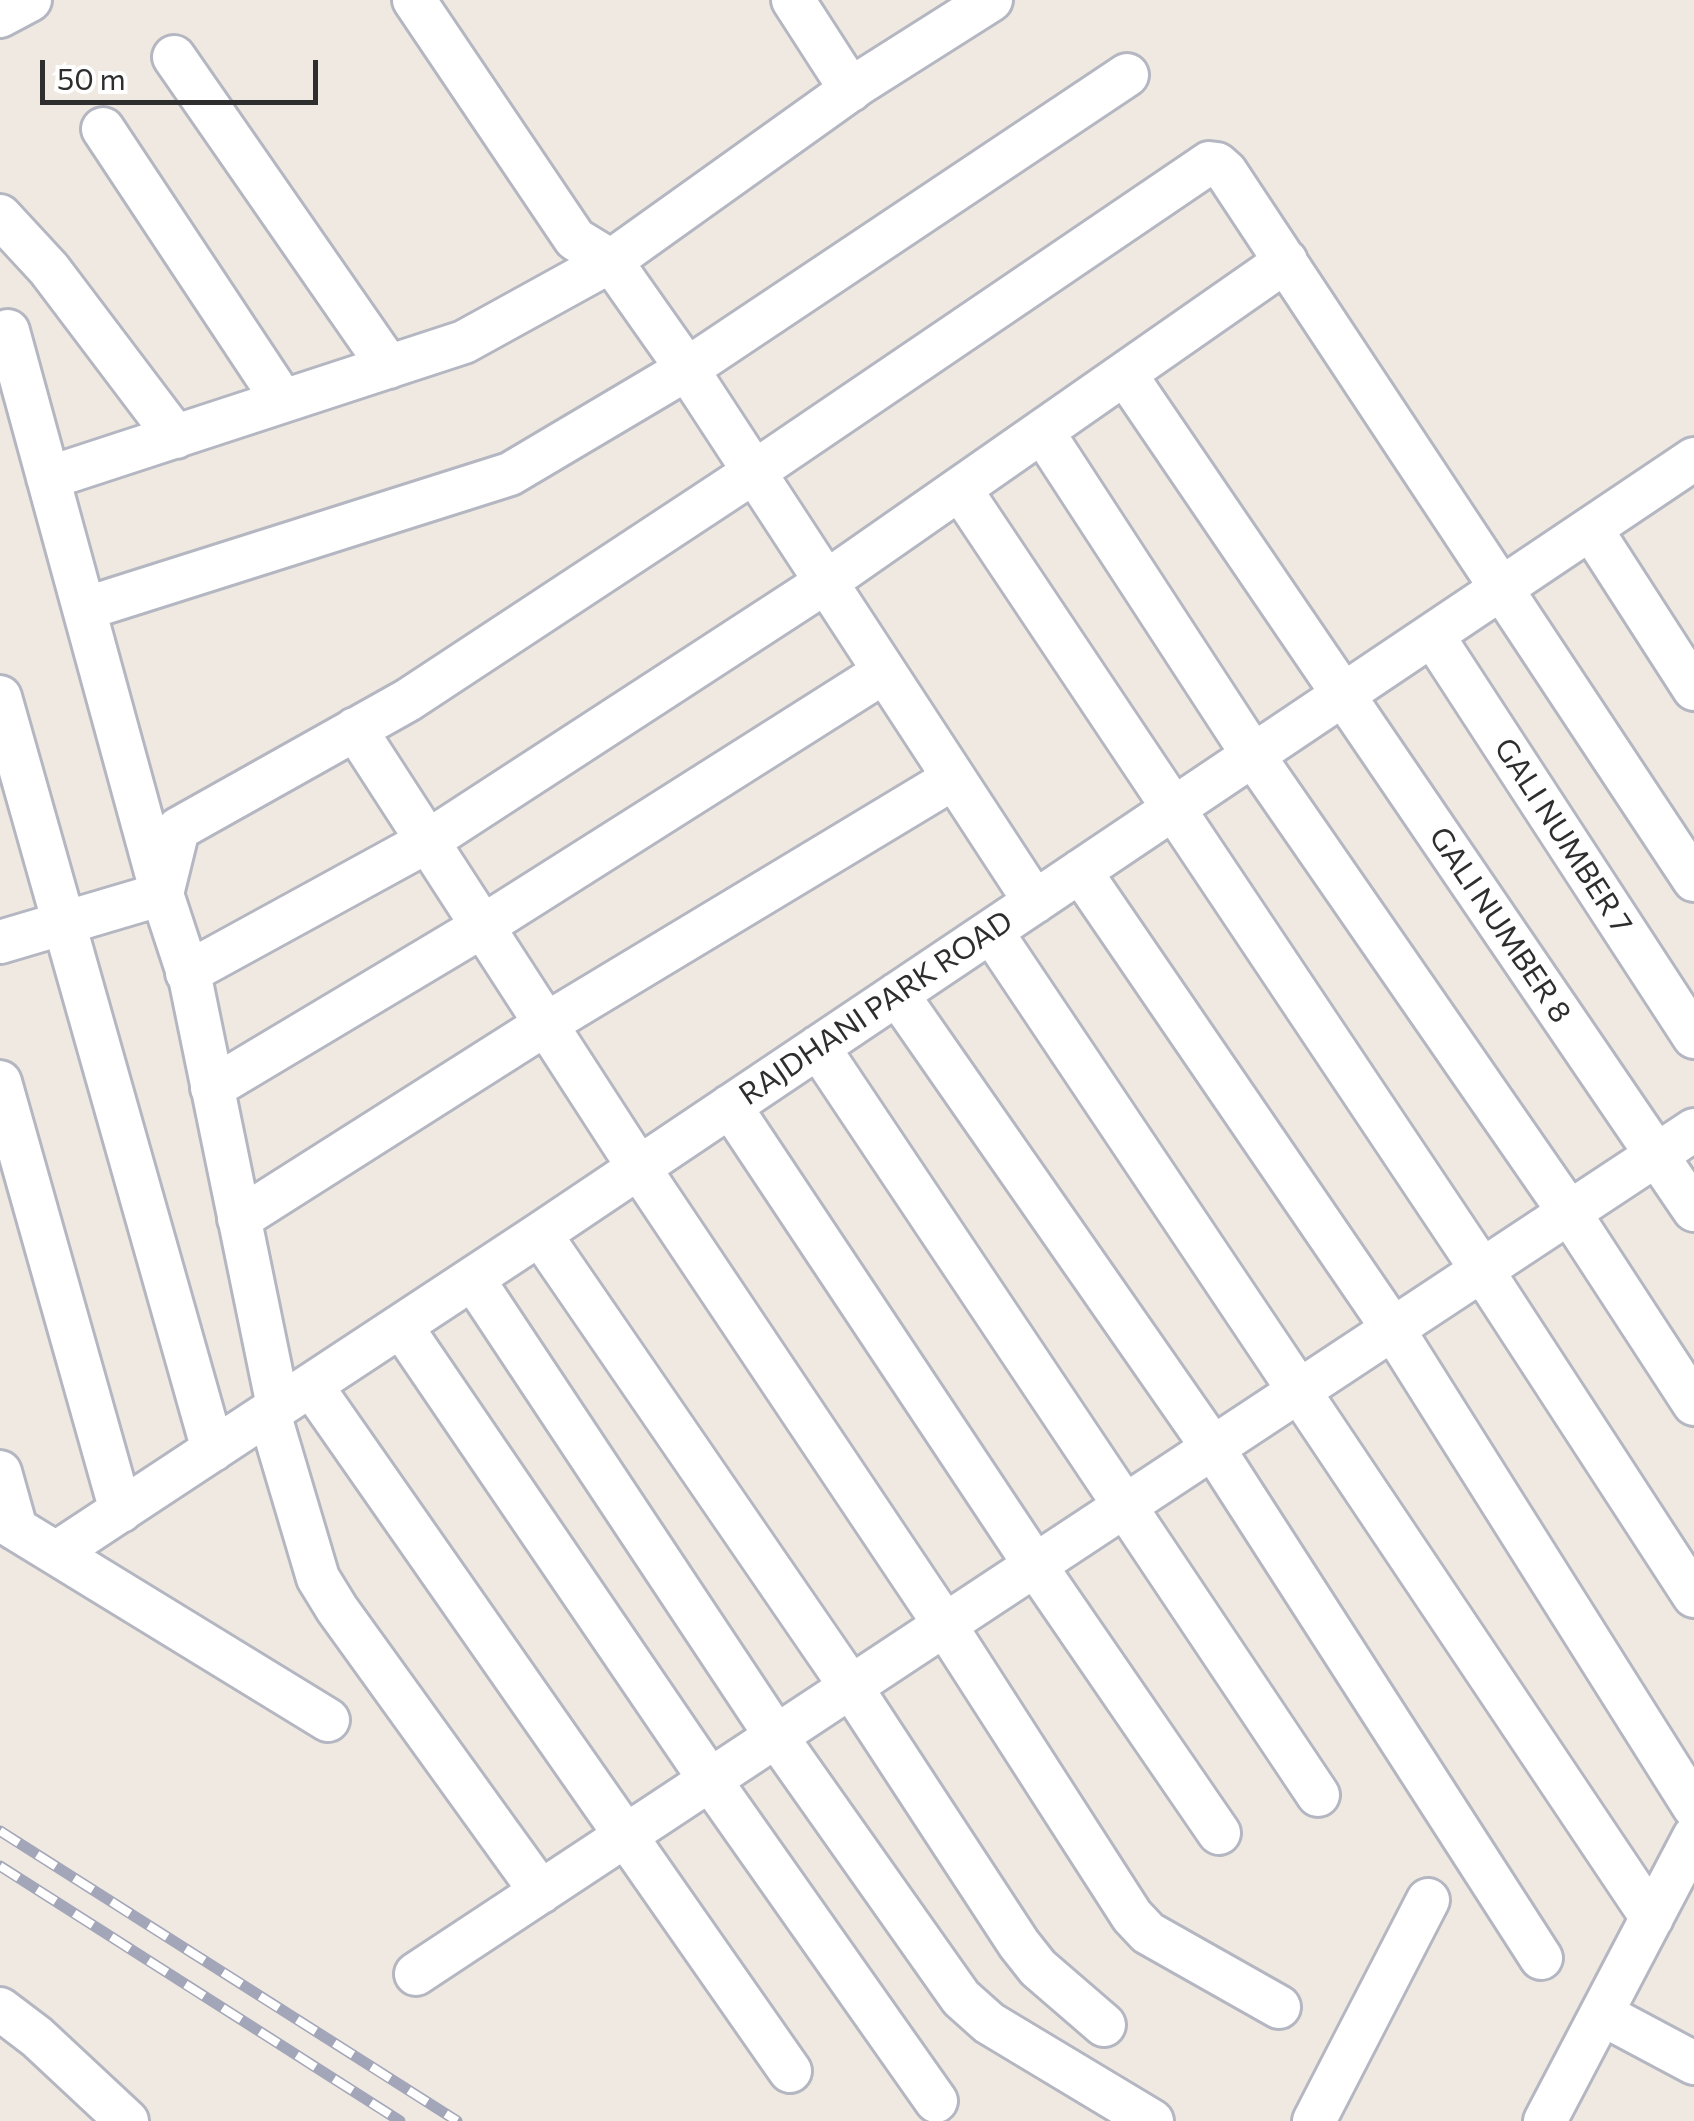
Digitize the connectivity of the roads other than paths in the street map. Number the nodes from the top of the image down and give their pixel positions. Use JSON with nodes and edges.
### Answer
{"nodes":[{"id":1,"x":30,"y":0,"type":"edge"},
{"id":2,"x":414,"y":0,"type":"edge"},
{"id":3,"x":793,"y":0,"type":"edge"},
{"id":4,"x":991,"y":0,"type":"edge"},
{"id":5,"x":0,"y":16,"type":"edge"},
{"id":6,"x":174,"y":57,"type":"dead end"},
{"id":7,"x":1128,"y":74,"type":"dead end"},
{"id":8,"x":851,"y":90,"type":"junction"},
{"id":9,"x":103,"y":129,"type":"dead end"},
{"id":10,"x":0,"y":216,"type":"edge"},
{"id":11,"x":610,"y":261,"type":"junction"},
{"id":12,"x":1286,"y":262,"type":"junction"},
{"id":13,"x":3,"y":323,"type":"edge"},
{"id":14,"x":388,"y":366,"type":"junction"},
{"id":15,"x":687,"y":369,"type":"junction"},
{"id":16,"x":1125,"y":374,"type":"junction"},
{"id":17,"x":283,"y":401,"type":"junction"},
{"id":18,"x":1042,"y":432,"type":"junction"},
{"id":19,"x":176,"y":436,"type":"junction"},
{"id":20,"x":1690,"y":470,"type":"edge"},
{"id":21,"x":754,"y":472,"type":"junction"},
{"id":22,"x":48,"y":478,"type":"junction"},
{"id":23,"x":960,"y":489,"type":"junction"},
{"id":24,"x":1590,"y":530,"type":"junction"},
{"id":25,"x":826,"y":582,"type":"junction"},
{"id":26,"x":1503,"y":588,"type":"junction"},
{"id":27,"x":84,"y":609,"type":"junction"},
{"id":28,"x":1433,"y":636,"type":"junction"},
{"id":29,"x":884,"y":672,"type":"junction"},
{"id":30,"x":1694,"y":688,"type":"edge"},
{"id":31,"x":1343,"y":695,"type":"junction"},
{"id":32,"x":0,"y":697,"type":"edge"},
{"id":33,"x":355,"y":730,"type":"junction"},
{"id":34,"x":1254,"y":755,"type":"junction"},
{"id":35,"x":954,"y":778,"type":"junction"},
{"id":36,"x":1173,"y":809,"type":"junction"},
{"id":37,"x":428,"y":841,"type":"junction"},
{"id":38,"x":1080,"y":872,"type":"junction"},
{"id":39,"x":1694,"y":880,"type":"edge"},
{"id":40,"x":162,"y":894,"type":"junction"},
{"id":41,"x":1034,"y":902,"type":"junction"},
{"id":42,"x":62,"y":923,"type":"junction"},
{"id":43,"x":483,"y":926,"type":"junction"},
{"id":44,"x":991,"y":931,"type":"junction"},
{"id":45,"x":0,"y":942,"type":"edge"},
{"id":46,"x":187,"y":973,"type":"junction"},
{"id":47,"x":897,"y":994,"type":"junction"},
{"id":48,"x":546,"y":1024,"type":"junction"},
{"id":49,"x":1694,"y":1037,"type":"edge"},
{"id":50,"x":818,"y":1047,"type":"junction"},
{"id":51,"x":0,"y":1082,"type":"edge"},
{"id":52,"x":212,"y":1088,"type":"junction"},
{"id":53,"x":730,"y":1106,"type":"junction"},
{"id":54,"x":1694,"y":1130,"type":"edge"},
{"id":55,"x":1657,"y":1154,"type":"junction"},
{"id":56,"x":639,"y":1168,"type":"junction"},
{"id":57,"x":1694,"y":1210,"type":"edge"},
{"id":58,"x":1569,"y":1212,"type":"junction"},
{"id":59,"x":240,"y":1219,"type":"junction"},
{"id":60,"x":540,"y":1234,"type":"junction"},
{"id":61,"x":1482,"y":1270,"type":"junction"},
{"id":62,"x":472,"y":1279,"type":"junction"},
{"id":63,"x":401,"y":1326,"type":"junction"},
{"id":64,"x":1392,"y":1329,"type":"junction"},
{"id":65,"x":1301,"y":1389,"type":"junction"},
{"id":66,"x":286,"y":1401,"type":"junction"},
{"id":67,"x":1694,"y":1404,"type":"edge"},
{"id":68,"x":1212,"y":1448,"type":"junction"},
{"id":69,"x":213,"y":1450,"type":"junction"},
{"id":70,"x":0,"y":1472,"type":"edge"},
{"id":71,"x":1126,"y":1505,"type":"junction"},
{"id":72,"x":121,"y":1510,"type":"junction"},
{"id":73,"x":8,"y":1524,"type":"edge"},
{"id":74,"x":56,"y":1553,"type":"junction"},
{"id":75,"x":1035,"y":1566,"type":"junction"},
{"id":76,"x":1694,"y":1596,"type":"edge"},
{"id":77,"x":944,"y":1625,"type":"junction"},
{"id":78,"x":851,"y":1687,"type":"junction"},
{"id":79,"x":328,"y":1720,"type":"dead end"},
{"id":80,"x":776,"y":1736,"type":"junction"},
{"id":81,"x":710,"y":1780,"type":"junction"},
{"id":82,"x":1318,"y":1795,"type":"dead end"},
{"id":83,"x":1694,"y":1807,"type":"edge"},
{"id":84,"x":1220,"y":1832,"type":"dead end"},
{"id":85,"x":626,"y":1836,"type":"junction"},
{"id":86,"x":1694,"y":1837,"type":"edge"},
{"id":87,"x":540,"y":1892,"type":"junction"},
{"id":88,"x":1428,"y":1900,"type":"dead end"},
{"id":89,"x":1652,"y":1918,"type":"junction"},
{"id":90,"x":1541,"y":1958,"type":"dead end"},
{"id":91,"x":416,"y":1974,"type":"dead end"},
{"id":92,"x":1279,"y":2007,"type":"dead end"},
{"id":93,"x":0,"y":2009,"type":"edge"},
{"id":94,"x":1602,"y":2014,"type":"junction"},
{"id":95,"x":1104,"y":2025,"type":"dead end"},
{"id":96,"x":19,"y":2041,"type":"edge"},
{"id":97,"x":1694,"y":2064,"type":"edge"},
{"id":98,"x":790,"y":2071,"type":"dead end"},
{"id":99,"x":936,"y":2101,"type":"dead end"},
{"id":100,"x":127,"y":2121,"type":"edge"},
{"id":101,"x":1152,"y":2121,"type":"edge"},
{"id":102,"x":1314,"y":2121,"type":"edge"},
{"id":103,"x":1545,"y":2121,"type":"edge"}],
"edges":[{"from":1,"to":5,"type":"street"},
{"from":2,"to":11,"type":"street"},
{"from":3,"to":8,"type":"street"},
{"from":4,"to":8,"type":"street"},
{"from":6,"to":14,"type":"street"},
{"from":7,"to":15,"type":"street"},
{"from":8,"to":11,"type":"street"},
{"from":9,"to":17,"type":"street"},
{"from":10,"to":19,"type":"street"},
{"from":11,"to":14,"type":"street"},
{"from":11,"to":15,"type":"street"},
{"from":12,"to":16,"type":"street"},
{"from":12,"to":21,"type":"street"},
{"from":12,"to":26,"type":"street"},
{"from":13,"to":22,"type":"street"},
{"from":14,"to":17,"type":"street"},
{"from":15,"to":21,"type":"street"},
{"from":15,"to":27,"type":"street"},
{"from":16,"to":18,"type":"street"},
{"from":16,"to":31,"type":"street","name":"GALI NUMBER 8"},
{"from":17,"to":19,"type":"street"},
{"from":18,"to":23,"type":"street"},
{"from":18,"to":34,"type":"street"},
{"from":19,"to":22,"type":"street"},
{"from":20,"to":24,"type":"street","name":"RAJDHANI PARK ROAD"},
{"from":21,"to":25,"type":"street"},
{"from":21,"to":33,"type":"street"},
{"from":22,"to":27,"type":"street"},
{"from":23,"to":25,"type":"street"},
{"from":23,"to":36,"type":"street"},
{"from":24,"to":26,"type":"street","name":"RAJDHANI PARK ROAD"},
{"from":24,"to":30,"type":"street"},
{"from":25,"to":29,"type":"street"},
{"from":25,"to":37,"type":"street"},
{"from":26,"to":28,"type":"street","name":"RAJDHANI PARK ROAD"},
{"from":26,"to":39,"type":"street"},
{"from":27,"to":40,"type":"street"},
{"from":28,"to":31,"type":"street","name":"RAJDHANI PARK ROAD"},
{"from":28,"to":49,"type":"street","name":"GALI NUMBER 7"},
{"from":29,"to":35,"type":"street"},
{"from":29,"to":43,"type":"street"},
{"from":31,"to":34,"type":"street","name":"RAJDHANI PARK ROAD"},
{"from":31,"to":55,"type":"street","name":"GALI NUMBER 8"},
{"from":32,"to":42,"type":"street"},
{"from":33,"to":37,"type":"street"},
{"from":33,"to":40,"type":"street"},
{"from":34,"to":36,"type":"street","name":"RAJDHANI PARK ROAD"},
{"from":34,"to":58,"type":"street"},
{"from":35,"to":41,"type":"street"},
{"from":35,"to":48,"type":"street"},
{"from":36,"to":38,"type":"street","name":"RAJDHANI PARK ROAD"},
{"from":36,"to":61,"type":"street"},
{"from":37,"to":43,"type":"street"},
{"from":37,"to":46,"type":"street"},
{"from":38,"to":41,"type":"street","name":"RAJDHANI PARK ROAD"},
{"from":38,"to":64,"type":"street"},
{"from":40,"to":42,"type":"street"},
{"from":40,"to":46,"type":"street"},
{"from":41,"to":44,"type":"street","name":"RAJDHANI PARK ROAD"},
{"from":42,"to":45,"type":"street"},
{"from":42,"to":69,"type":"street"},
{"from":43,"to":48,"type":"street"},
{"from":43,"to":52,"type":"street"},
{"from":44,"to":47,"type":"street","name":"RAJDHANI PARK ROAD"},
{"from":44,"to":65,"type":"street"},
{"from":46,"to":52,"type":"street"},
{"from":47,"to":50,"type":"street","name":"RAJDHANI PARK ROAD"},
{"from":47,"to":68,"type":"street"},
{"from":48,"to":56,"type":"street"},
{"from":48,"to":59,"type":"street"},
{"from":50,"to":53,"type":"street","name":"RAJDHANI PARK ROAD"},
{"from":50,"to":71,"type":"street"},
{"from":51,"to":72,"type":"street"},
{"from":52,"to":59,"type":"street"},
{"from":53,"to":56,"type":"street","name":"RAJDHANI PARK ROAD"},
{"from":53,"to":75,"type":"street"},
{"from":54,"to":55,"type":"street"},
{"from":55,"to":57,"type":"street","name":"GALI NUMBER 8"},
{"from":55,"to":58,"type":"street"},
{"from":56,"to":60,"type":"street","name":"RAJDHANI PARK ROAD"},
{"from":56,"to":77,"type":"street"},
{"from":58,"to":61,"type":"street"},
{"from":58,"to":67,"type":"street"},
{"from":59,"to":66,"type":"street"},
{"from":60,"to":62,"type":"street","name":"RAJDHANI PARK ROAD"},
{"from":60,"to":78,"type":"street"},
{"from":61,"to":64,"type":"street"},
{"from":61,"to":76,"type":"street"},
{"from":62,"to":63,"type":"street","name":"RAJDHANI PARK ROAD"},
{"from":62,"to":80,"type":"street"},
{"from":63,"to":66,"type":"street","name":"RAJDHANI PARK ROAD"},
{"from":63,"to":81,"type":"street"},
{"from":64,"to":65,"type":"street"},
{"from":64,"to":83,"type":"street"},
{"from":65,"to":68,"type":"street"},
{"from":65,"to":89,"type":"street"},
{"from":66,"to":69,"type":"street","name":"RAJDHANI PARK ROAD"},
{"from":66,"to":85,"type":"street"},
{"from":66,"to":87,"type":"street"},
{"from":68,"to":71,"type":"street"},
{"from":68,"to":90,"type":"street"},
{"from":69,"to":72,"type":"street","name":"RAJDHANI PARK ROAD"},
{"from":70,"to":73,"type":"street"},
{"from":71,"to":75,"type":"street"},
{"from":71,"to":82,"type":"street"},
{"from":72,"to":74,"type":"street","name":"RAJDHANI PARK ROAD"},
{"from":73,"to":74,"type":"street"},
{"from":74,"to":79,"type":"street"},
{"from":75,"to":77,"type":"street"},
{"from":75,"to":84,"type":"street"},
{"from":77,"to":78,"type":"street"},
{"from":77,"to":92,"type":"street"},
{"from":78,"to":80,"type":"street"},
{"from":78,"to":95,"type":"street"},
{"from":80,"to":81,"type":"street"},
{"from":80,"to":101,"type":"street"},
{"from":81,"to":85,"type":"street"},
{"from":81,"to":99,"type":"street"},
{"from":85,"to":87,"type":"street"},
{"from":85,"to":98,"type":"street"},
{"from":86,"to":89,"type":"street"},
{"from":87,"to":91,"type":"street"},
{"from":88,"to":102,"type":"street"},
{"from":89,"to":94,"type":"street"},
{"from":93,"to":96,"type":"street"},
{"from":94,"to":97,"type":"street"},
{"from":94,"to":103,"type":"street"},
{"from":96,"to":100,"type":"street"}]}
